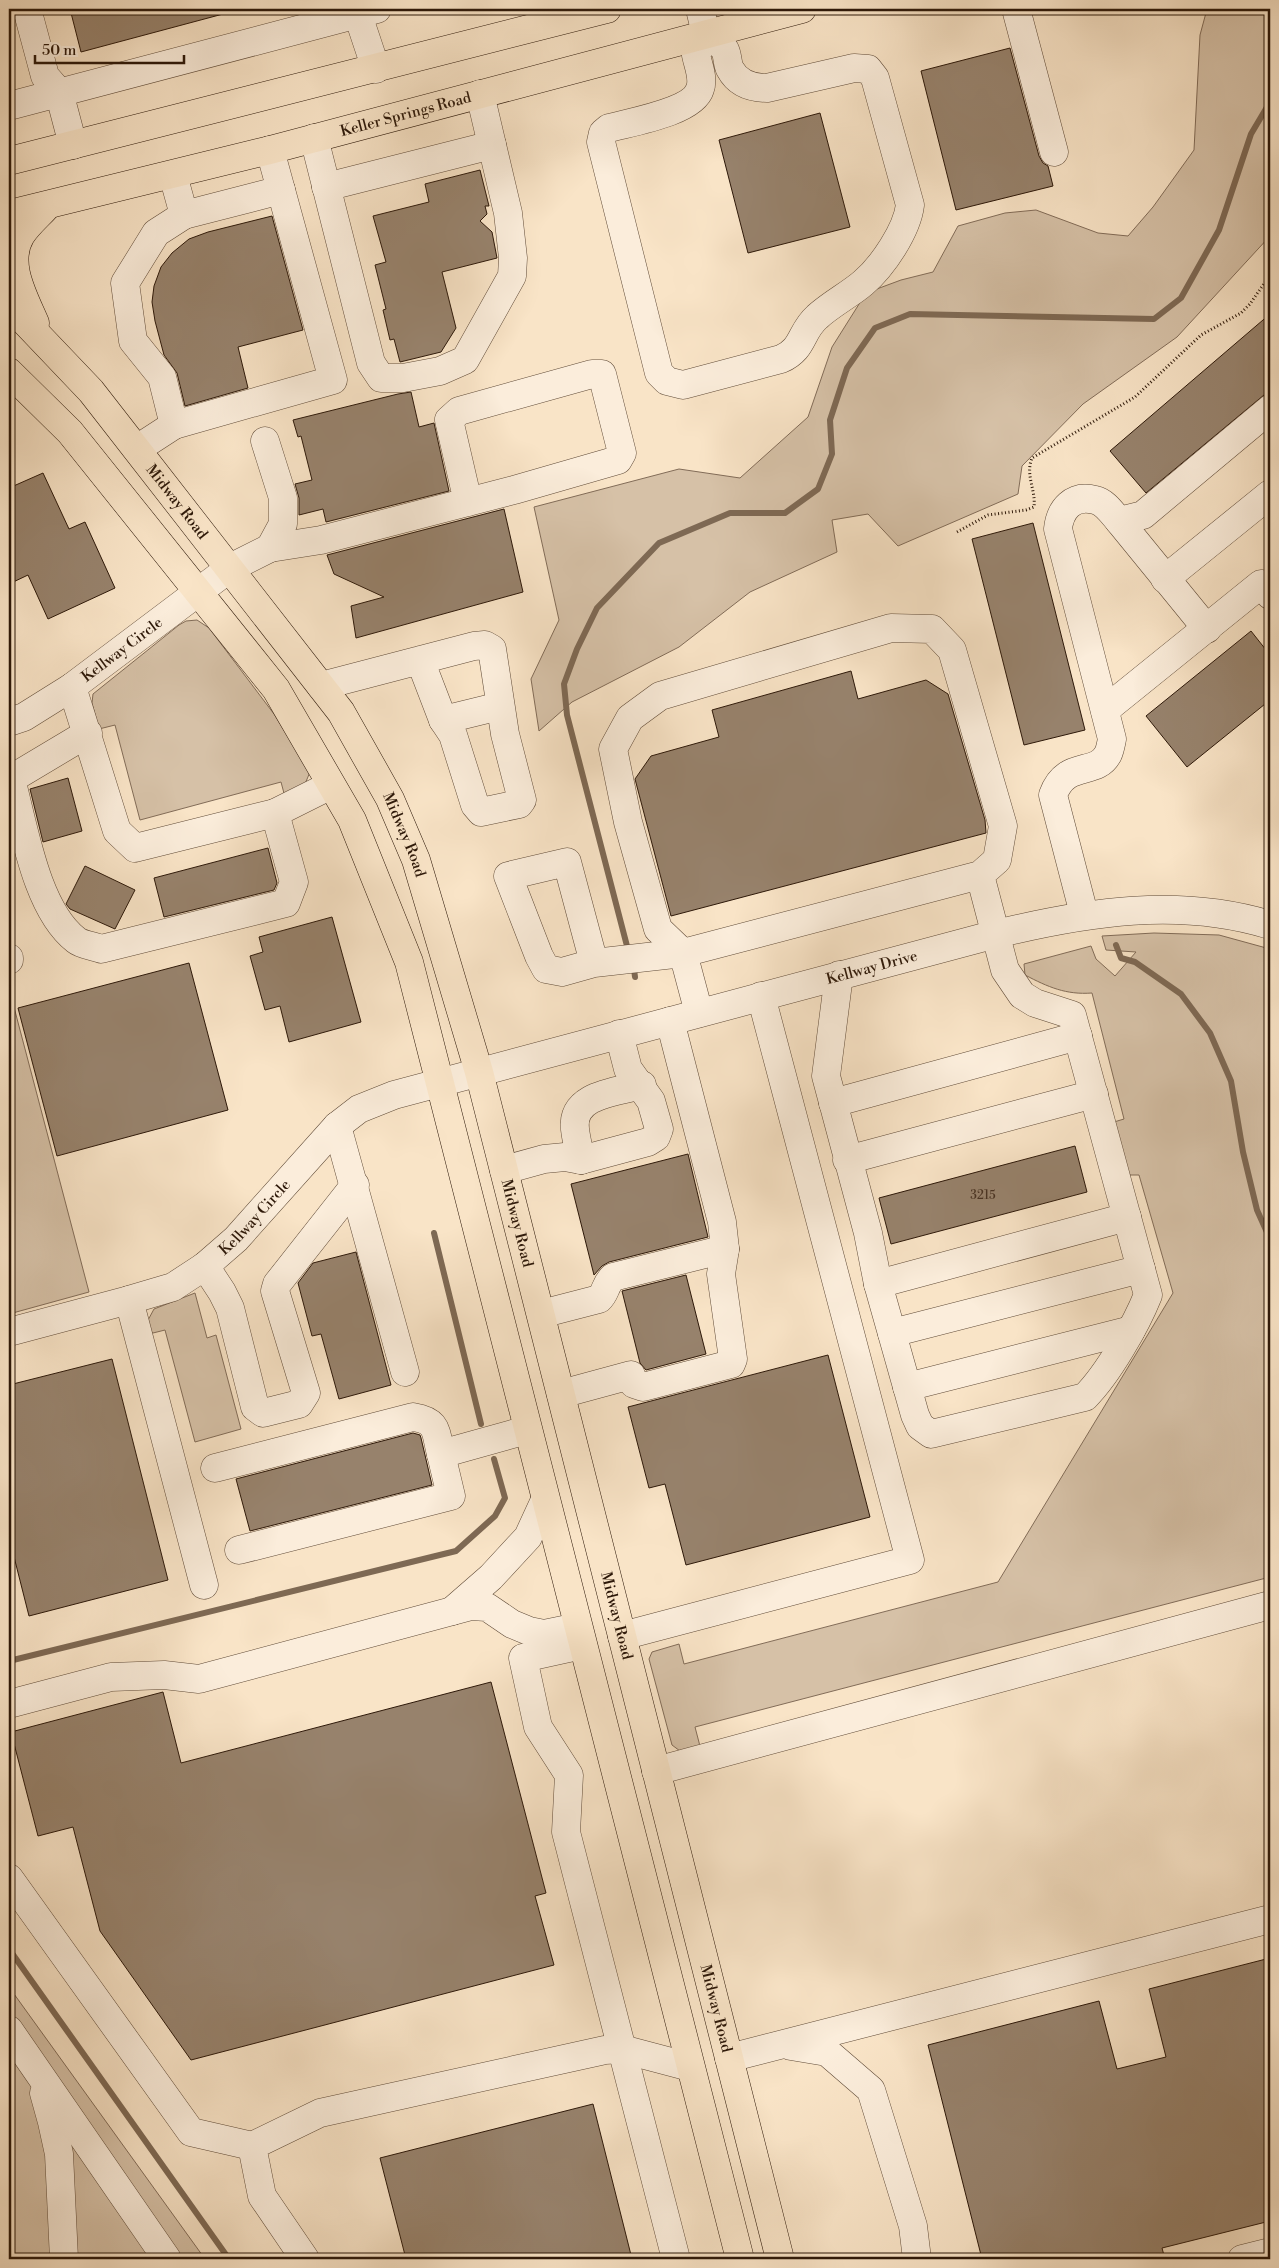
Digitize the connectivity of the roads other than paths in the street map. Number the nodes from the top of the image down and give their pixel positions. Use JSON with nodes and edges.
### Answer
{"nodes":[{"id":1,"x":26,"y":9,"type":"edge"},
{"id":2,"x":607,"y":9,"type":"edge"},
{"id":3,"x":802,"y":9,"type":"edge"},
{"id":4,"x":1016,"y":9,"type":"edge"},
{"id":5,"x":364,"y":10,"type":"edge"},
{"id":6,"x":703,"y":22,"type":"edge"},
{"id":7,"x":376,"y":69,"type":"junction"},
{"id":8,"x":59,"y":92,"type":"junction"},
{"id":9,"x":480,"y":94,"type":"junction"},
{"id":10,"x":9,"y":106,"type":"edge"},
{"id":11,"x":314,"y":138,"type":"junction"},
{"id":12,"x":73,"y":145,"type":"junction"},
{"id":13,"x":492,"y":145,"type":"junction"},
{"id":14,"x":270,"y":150,"type":"junction"},
{"id":15,"x":1054,"y":152,"type":"dead end"},
{"id":16,"x":9,"y":161,"type":"edge"},
{"id":17,"x":173,"y":175,"type":"junction"},
{"id":18,"x":326,"y":187,"type":"junction"},
{"id":19,"x":281,"y":190,"type":"junction"},
{"id":20,"x":47,"y":206,"type":"junction"},
{"id":21,"x":9,"y":214,"type":"edge"},
{"id":22,"x":184,"y":215,"type":"junction"},
{"id":23,"x":9,"y":305,"type":"edge"},
{"id":24,"x":40,"y":336,"type":"junction"},
{"id":25,"x":9,"y":372,"type":"edge"},
{"id":26,"x":1270,"y":409,"type":"edge"},
{"id":27,"x":174,"y":425,"type":"junction"},
{"id":28,"x":265,"y":441,"type":"dead end"},
{"id":29,"x":137,"y":449,"type":"junction"},
{"id":30,"x":1270,"y":494,"type":"edge"},
{"id":31,"x":468,"y":502,"type":"junction"},
{"id":32,"x":1119,"y":521,"type":"junction"},
{"id":33,"x":270,"y":548,"type":"junction"},
{"id":34,"x":230,"y":568,"type":"junction"},
{"id":35,"x":1166,"y":579,"type":"junction"},
{"id":36,"x":1267,"y":585,"type":"edge"},
{"id":37,"x":198,"y":590,"type":"junction"},
{"id":38,"x":1207,"y":629,"type":"junction"},
{"id":39,"x":420,"y":660,"type":"junction"},
{"id":40,"x":321,"y":686,"type":"junction"},
{"id":41,"x":72,"y":687,"type":"junction"},
{"id":42,"x":500,"y":706,"type":"junction"},
{"id":43,"x":1105,"y":710,"type":"junction"},
{"id":44,"x":443,"y":720,"type":"junction"},
{"id":45,"x":9,"y":722,"type":"edge"},
{"id":46,"x":88,"y":734,"type":"junction"},
{"id":47,"x":331,"y":785,"type":"junction"},
{"id":48,"x":275,"y":813,"type":"junction"},
{"id":49,"x":980,"y":875,"type":"junction"},
{"id":50,"x":1084,"y":914,"type":"junction"},
{"id":51,"x":1270,"y":924,"type":"edge"},
{"id":52,"x":996,"y":934,"type":"junction"},
{"id":53,"x":683,"y":953,"type":"junction"},
{"id":54,"x":594,"y":963,"type":"dead end"},
{"id":55,"x":839,"y":975,"type":"junction"},
{"id":56,"x":761,"y":996,"type":"junction"},
{"id":57,"x":699,"y":1013,"type":"junction"},
{"id":58,"x":670,"y":1021,"type":"junction"},
{"id":59,"x":619,"y":1034,"type":"junction"},
{"id":60,"x":1078,"y":1036,"type":"junction"},
{"id":61,"x":479,"y":1072,"type":"junction"},
{"id":62,"x":439,"y":1083,"type":"junction"},
{"id":63,"x":642,"y":1085,"type":"junction"},
{"id":64,"x":1094,"y":1094,"type":"junction"},
{"id":65,"x":833,"y":1103,"type":"junction"},
{"id":66,"x":337,"y":1126,"type":"junction"},
{"id":67,"x":581,"y":1160,"type":"junction"},
{"id":68,"x":847,"y":1160,"type":"junction"},
{"id":69,"x":504,"y":1170,"type":"junction"},
{"id":70,"x":354,"y":1185,"type":"junction"},
{"id":71,"x":1127,"y":1218,"type":"junction"},
{"id":72,"x":725,"y":1249,"type":"junction"},
{"id":73,"x":205,"y":1266,"type":"junction"},
{"id":74,"x":1141,"y":1269,"type":"junction"},
{"id":75,"x":878,"y":1284,"type":"junction"},
{"id":76,"x":129,"y":1300,"type":"junction"},
{"id":77,"x":542,"y":1314,"type":"junction"},
{"id":78,"x":1131,"y":1330,"type":"junction"},
{"id":79,"x":9,"y":1332,"type":"edge"},
{"id":80,"x":892,"y":1333,"type":"junction"},
{"id":81,"x":404,"y":1372,"type":"dead end"},
{"id":82,"x":907,"y":1388,"type":"junction"},
{"id":83,"x":561,"y":1394,"type":"junction"},
{"id":84,"x":527,"y":1430,"type":"junction"},
{"id":85,"x":441,"y":1454,"type":"junction"},
{"id":86,"x":215,"y":1468,"type":"dead end"},
{"id":87,"x":545,"y":1500,"type":"junction"},
{"id":88,"x":239,"y":1550,"type":"dead end"},
{"id":89,"x":204,"y":1585,"type":"dead end"},
{"id":90,"x":1270,"y":1605,"type":"edge"},
{"id":91,"x":452,"y":1610,"type":"junction"},
{"id":92,"x":580,"y":1636,"type":"junction"},
{"id":93,"x":622,"y":1636,"type":"junction"},
{"id":94,"x":9,"y":1704,"type":"edge"},
{"id":95,"x":656,"y":1770,"type":"junction"},
{"id":96,"x":9,"y":1878,"type":"edge"},
{"id":97,"x":1270,"y":1919,"type":"edge"},
{"id":98,"x":9,"y":2030,"type":"edge"},
{"id":99,"x":782,"y":2044,"type":"junction"},
{"id":100,"x":622,"y":2049,"type":"junction"},
{"id":101,"x":729,"y":2058,"type":"junction"},
{"id":102,"x":690,"y":2067,"type":"junction"},
{"id":103,"x":35,"y":2068,"type":"junction"},
{"id":104,"x":252,"y":2146,"type":"junction"},
{"id":105,"x":1270,"y":2252,"type":"edge"},
{"id":106,"x":64,"y":2259,"type":"edge"},
{"id":107,"x":167,"y":2259,"type":"edge"},
{"id":108,"x":305,"y":2259,"type":"edge"},
{"id":109,"x":676,"y":2259,"type":"edge"},
{"id":110,"x":740,"y":2259,"type":"edge"},
{"id":111,"x":780,"y":2259,"type":"edge"},
{"id":112,"x":917,"y":2259,"type":"edge"},
{"id":113,"x":1242,"y":2259,"type":"edge"}],
"edges":[{"from":1,"to":8,"type":"street"},
{"from":2,"to":7,"type":"main road"},
{"from":3,"to":6,"type":"main road","name":"Keller Springs Road"},
{"from":4,"to":15,"type":"street"},
{"from":5,"to":7,"type":"street"},
{"from":5,"to":8,"type":"street"},
{"from":6,"to":6,"type":"street"},
{"from":6,"to":9,"type":"main road","name":"Keller Springs Road"},
{"from":7,"to":12,"type":"main road"},
{"from":8,"to":10,"type":"street"},
{"from":8,"to":12,"type":"street"},
{"from":9,"to":11,"type":"main road","name":"Keller Springs Road"},
{"from":9,"to":13,"type":"street"},
{"from":11,"to":14,"type":"main road","name":"Keller Springs Road"},
{"from":11,"to":18,"type":"street"},
{"from":12,"to":16,"type":"main road"},
{"from":13,"to":18,"type":"street"},
{"from":13,"to":18,"type":"street"},
{"from":14,"to":17,"type":"main road","name":"Keller Springs Road"},
{"from":14,"to":19,"type":"street"},
{"from":17,"to":20,"type":"main road","name":"Keller Springs Road"},
{"from":17,"to":22,"type":"street"},
{"from":19,"to":22,"type":"street"},
{"from":19,"to":27,"type":"street"},
{"from":20,"to":21,"type":"main road","name":"Keller Springs Road"},
{"from":20,"to":24,"type":"main road"},
{"from":22,"to":27,"type":"street"},
{"from":23,"to":24,"type":"main road","name":"Midway Road"},
{"from":24,"to":29,"type":"main road","name":"Midway Road"},
{"from":25,"to":37,"type":"main road"},
{"from":26,"to":32,"type":"street"},
{"from":27,"to":29,"type":"street"},
{"from":28,"to":33,"type":"street"},
{"from":29,"to":34,"type":"main road","name":"Midway Road"},
{"from":30,"to":35,"type":"street"},
{"from":31,"to":31,"type":"street","name":"Kellway Circle"},
{"from":31,"to":33,"type":"street","name":"Kellway Circle"},
{"from":32,"to":35,"type":"street"},
{"from":32,"to":43,"type":"street"},
{"from":33,"to":34,"type":"street","name":"Kellway Circle"},
{"from":34,"to":37,"type":"street","name":"Kellway Circle"},
{"from":34,"to":40,"type":"main road","name":"Midway Road"},
{"from":35,"to":38,"type":"street"},
{"from":36,"to":38,"type":"street"},
{"from":37,"to":41,"type":"street","name":"Kellway Circle"},
{"from":37,"to":47,"type":"main road"},
{"from":38,"to":43,"type":"street"},
{"from":39,"to":40,"type":"street"},
{"from":39,"to":42,"type":"street"},
{"from":39,"to":44,"type":"street"},
{"from":40,"to":61,"type":"main road","name":"Midway Road"},
{"from":41,"to":45,"type":"street","name":"Kellway Circle"},
{"from":41,"to":46,"type":"street"},
{"from":42,"to":44,"type":"street"},
{"from":42,"to":44,"type":"street"},
{"from":43,"to":50,"type":"street"},
{"from":46,"to":48,"type":"street"},
{"from":46,"to":48,"type":"street"},
{"from":47,"to":48,"type":"street"},
{"from":47,"to":62,"type":"main road"},
{"from":49,"to":52,"type":"street"},
{"from":49,"to":53,"type":"street"},
{"from":49,"to":53,"type":"street"},
{"from":50,"to":51,"type":"street","name":"Kellway Drive"},
{"from":50,"to":52,"type":"street","name":"Kellway Drive"},
{"from":52,"to":55,"type":"street","name":"Kellway Drive"},
{"from":52,"to":60,"type":"street"},
{"from":53,"to":54,"type":"street"},
{"from":53,"to":57,"type":"street"},
{"from":55,"to":56,"type":"street","name":"Kellway Drive"},
{"from":55,"to":65,"type":"street"},
{"from":56,"to":57,"type":"street","name":"Kellway Drive"},
{"from":56,"to":93,"type":"street"},
{"from":57,"to":58,"type":"street","name":"Kellway Drive"},
{"from":58,"to":59,"type":"street","name":"Kellway Drive"},
{"from":58,"to":72,"type":"street"},
{"from":59,"to":61,"type":"street","name":"Kellway Drive"},
{"from":59,"to":63,"type":"street"},
{"from":60,"to":64,"type":"street"},
{"from":60,"to":65,"type":"street"},
{"from":61,"to":62,"type":"street","name":"Kellway Circle"},
{"from":61,"to":69,"type":"main road","name":"Midway Road"},
{"from":62,"to":66,"type":"street","name":"Kellway Circle"},
{"from":62,"to":84,"type":"main road"},
{"from":63,"to":67,"type":"street"},
{"from":63,"to":67,"type":"street"},
{"from":64,"to":68,"type":"street"},
{"from":64,"to":71,"type":"street"},
{"from":65,"to":68,"type":"street"},
{"from":66,"to":70,"type":"street"},
{"from":66,"to":73,"type":"street","name":"Kellway Circle"},
{"from":67,"to":69,"type":"street"},
{"from":68,"to":75,"type":"street"},
{"from":69,"to":77,"type":"main road","name":"Midway Road"},
{"from":70,"to":73,"type":"street"},
{"from":70,"to":81,"type":"street"},
{"from":71,"to":74,"type":"street"},
{"from":71,"to":75,"type":"street"},
{"from":72,"to":77,"type":"street"},
{"from":72,"to":83,"type":"street"},
{"from":73,"to":76,"type":"street","name":"Kellway Circle"},
{"from":74,"to":78,"type":"street"},
{"from":74,"to":80,"type":"street"},
{"from":75,"to":80,"type":"street"},
{"from":76,"to":79,"type":"street","name":"Kellway Circle"},
{"from":76,"to":89,"type":"street"},
{"from":77,"to":83,"type":"main road","name":"Midway Road"},
{"from":78,"to":82,"type":"street"},
{"from":78,"to":82,"type":"street"},
{"from":80,"to":82,"type":"street"},
{"from":83,"to":93,"type":"main road","name":"Midway Road"},
{"from":84,"to":85,"type":"street"},
{"from":84,"to":87,"type":"main road"},
{"from":85,"to":86,"type":"street"},
{"from":85,"to":88,"type":"street"},
{"from":87,"to":91,"type":"street"},
{"from":87,"to":92,"type":"main road"},
{"from":90,"to":95,"type":"street"},
{"from":91,"to":92,"type":"street"},
{"from":91,"to":94,"type":"street"},
{"from":92,"to":93,"type":"main road"},
{"from":92,"to":100,"type":"street"},
{"from":92,"to":102,"type":"main road"},
{"from":93,"to":95,"type":"main road","name":"Midway Road"},
{"from":95,"to":101,"type":"main road","name":"Midway Road"},
{"from":96,"to":104,"type":"street"},
{"from":97,"to":99,"type":"street"},
{"from":98,"to":103,"type":"street"},
{"from":99,"to":101,"type":"street"},
{"from":99,"to":112,"type":"street"},
{"from":100,"to":102,"type":"street"},
{"from":100,"to":104,"type":"street"},
{"from":100,"to":109,"type":"street"},
{"from":101,"to":102,"type":"main road"},
{"from":101,"to":111,"type":"main road","name":"Midway Road"},
{"from":102,"to":110,"type":"main road"},
{"from":103,"to":106,"type":"street"},
{"from":103,"to":107,"type":"street"},
{"from":104,"to":108,"type":"street"},
{"from":105,"to":113,"type":"street"}]}
